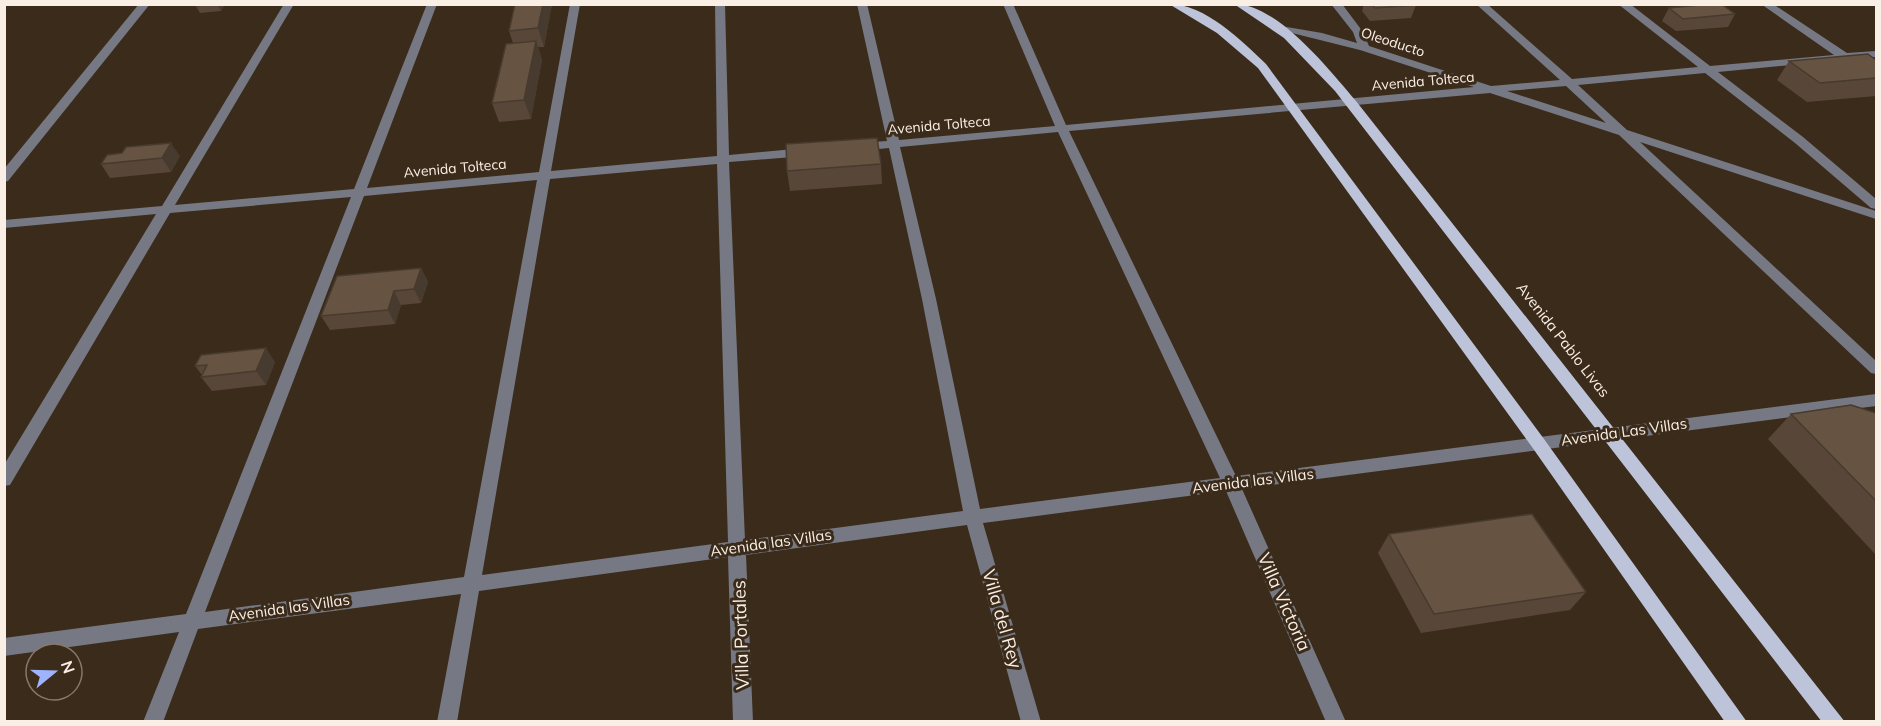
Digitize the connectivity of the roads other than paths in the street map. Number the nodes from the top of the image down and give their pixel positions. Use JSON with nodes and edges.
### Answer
{"nodes":[{"id":1,"x":146,"y":4,"type":"edge"},
{"id":2,"x":289,"y":4,"type":"edge"},
{"id":3,"x":432,"y":4,"type":"edge"},
{"id":4,"x":575,"y":4,"type":"edge"},
{"id":5,"x":720,"y":4,"type":"edge"},
{"id":6,"x":862,"y":4,"type":"edge"},
{"id":7,"x":1008,"y":4,"type":"edge"},
{"id":8,"x":1174,"y":4,"type":"edge"},
{"id":9,"x":1239,"y":4,"type":"edge"},
{"id":10,"x":1336,"y":4,"type":"edge"},
{"id":11,"x":1481,"y":4,"type":"edge"},
{"id":12,"x":1623,"y":4,"type":"edge"},
{"id":13,"x":1766,"y":4,"type":"edge"},
{"id":14,"x":1281,"y":29,"type":"junction"},
{"id":15,"x":1364,"y":48,"type":"junction"},
{"id":16,"x":1876,"y":54,"type":"edge"},
{"id":17,"x":1844,"y":57,"type":"junction"},
{"id":18,"x":1705,"y":69,"type":"junction"},
{"id":19,"x":1876,"y":78,"type":"edge"},
{"id":20,"x":1569,"y":82,"type":"junction"},
{"id":21,"x":1494,"y":90,"type":"junction"},
{"id":22,"x":1352,"y":103,"type":"junction"},
{"id":23,"x":1295,"y":108,"type":"junction"},
{"id":24,"x":1062,"y":129,"type":"junction"},
{"id":25,"x":1621,"y":132,"type":"junction"},
{"id":26,"x":894,"y":144,"type":"junction"},
{"id":27,"x":849,"y":148,"type":"edge"},
{"id":28,"x":814,"y":151,"type":"edge"},
{"id":29,"x":723,"y":159,"type":"junction"},
{"id":30,"x":544,"y":175,"type":"junction"},
{"id":31,"x":4,"y":178,"type":"edge"},
{"id":32,"x":360,"y":192,"type":"junction"},
{"id":33,"x":1876,"y":205,"type":"edge"},
{"id":34,"x":168,"y":209,"type":"junction"},
{"id":35,"x":1876,"y":215,"type":"edge"},
{"id":36,"x":4,"y":224,"type":"edge"},
{"id":37,"x":1876,"y":369,"type":"edge"},
{"id":38,"x":1876,"y":400,"type":"edge"},
{"id":39,"x":1611,"y":433,"type":"junction"},
{"id":40,"x":1538,"y":443,"type":"junction"},
{"id":41,"x":4,"y":480,"type":"edge"},
{"id":42,"x":1231,"y":483,"type":"junction"},
{"id":43,"x":973,"y":517,"type":"junction"},
{"id":44,"x":738,"y":548,"type":"junction"},
{"id":45,"x":473,"y":583,"type":"junction"},
{"id":46,"x":192,"y":621,"type":"junction"},
{"id":47,"x":4,"y":647,"type":"edge"},
{"id":48,"x":153,"y":722,"type":"edge"},
{"id":49,"x":447,"y":722,"type":"edge"},
{"id":50,"x":743,"y":722,"type":"edge"},
{"id":51,"x":1031,"y":722,"type":"edge"},
{"id":52,"x":1336,"y":722,"type":"edge"},
{"id":53,"x":1737,"y":722,"type":"edge"},
{"id":54,"x":1834,"y":722,"type":"edge"}],
"edges":[{"from":1,"to":31,"type":"street"},
{"from":2,"to":34,"type":"street"},
{"from":3,"to":32,"type":"street"},
{"from":4,"to":30,"type":"street"},
{"from":5,"to":29,"type":"street","name":"Villa Portales"},
{"from":6,"to":26,"type":"street","name":"Villa del Rey"},
{"from":7,"to":24,"type":"street","name":"Villa Victoria"},
{"from":8,"to":23,"type":"main road"},
{"from":9,"to":14,"type":"main road","name":"Avenida Pablo Livas"},
{"from":10,"to":15,"type":"street"},
{"from":11,"to":20,"type":"street"},
{"from":12,"to":18,"type":"street"},
{"from":13,"to":17,"type":"street"},
{"from":14,"to":15,"type":"street","name":"Oleoducto"},
{"from":14,"to":22,"type":"main road","name":"Avenida Pablo Livas"},
{"from":15,"to":21,"type":"street","name":"Oleoducto"},
{"from":16,"to":17,"type":"street","name":"Avenida Tolteca"},
{"from":17,"to":18,"type":"street","name":"Avenida Tolteca"},
{"from":17,"to":19,"type":"street"},
{"from":18,"to":20,"type":"street","name":"Avenida Tolteca"},
{"from":18,"to":33,"type":"street"},
{"from":20,"to":21,"type":"street","name":"Avenida Tolteca"},
{"from":20,"to":25,"type":"street"},
{"from":21,"to":22,"type":"street","name":"Avenida Tolteca"},
{"from":21,"to":25,"type":"street","name":"Oleoducto"},
{"from":22,"to":23,"type":"street","name":"Avenida Tolteca"},
{"from":22,"to":39,"type":"main road","name":"Avenida Pablo Livas"},
{"from":23,"to":24,"type":"street","name":"Avenida Tolteca"},
{"from":23,"to":40,"type":"main road"},
{"from":24,"to":26,"type":"street","name":"Avenida Tolteca"},
{"from":24,"to":42,"type":"street","name":"Villa Victoria"},
{"from":25,"to":35,"type":"street","name":"Oleoducto"},
{"from":25,"to":37,"type":"street"},
{"from":26,"to":27,"type":"street","name":"Avenida Tolteca"},
{"from":26,"to":43,"type":"street","name":"Villa del Rey"},
{"from":28,"to":29,"type":"street","name":"Avenida Tolteca"},
{"from":29,"to":30,"type":"street","name":"Avenida Tolteca"},
{"from":29,"to":44,"type":"street","name":"Villa Portales"},
{"from":30,"to":32,"type":"street","name":"Avenida Tolteca"},
{"from":30,"to":45,"type":"street"},
{"from":32,"to":34,"type":"street","name":"Avenida Tolteca"},
{"from":32,"to":46,"type":"street"},
{"from":34,"to":36,"type":"street","name":"Avenida Tolteca"},
{"from":34,"to":41,"type":"street"},
{"from":38,"to":39,"type":"street","name":"Avenida Las Villas"},
{"from":39,"to":40,"type":"street","name":"Avenida Las Villas"},
{"from":39,"to":54,"type":"main road","name":"Avenida Pablo Livas"},
{"from":40,"to":42,"type":"street","name":"Avenida las Villas"},
{"from":40,"to":53,"type":"main road"},
{"from":42,"to":43,"type":"street","name":"Avenida las Villas"},
{"from":42,"to":52,"type":"street","name":"Villa Victoria"},
{"from":43,"to":44,"type":"street","name":"Avenida las Villas"},
{"from":43,"to":51,"type":"street","name":"Villa del Rey"},
{"from":44,"to":45,"type":"street","name":"Avenida las Villas"},
{"from":44,"to":50,"type":"street","name":"Villa Portales"},
{"from":45,"to":46,"type":"street","name":"Avenida las Villas"},
{"from":45,"to":49,"type":"street"},
{"from":46,"to":47,"type":"street","name":"Avenida las Villas"},
{"from":46,"to":48,"type":"street"}]}
